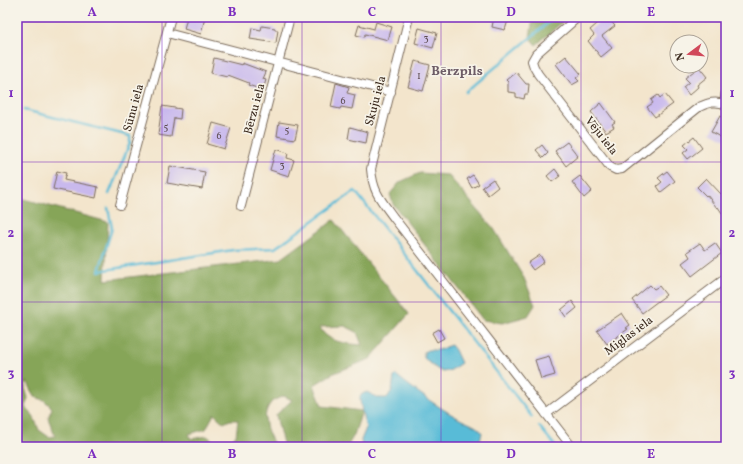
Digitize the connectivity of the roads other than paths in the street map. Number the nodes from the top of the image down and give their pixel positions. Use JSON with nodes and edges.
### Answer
{"nodes":[{"id":1,"x":171,"y":17,"type":"edge"},
{"id":2,"x":290,"y":17,"type":"edge"},
{"id":3,"x":409,"y":17,"type":"edge"},
{"id":4,"x":578,"y":17,"type":"edge"},
{"id":5,"x":167,"y":33,"type":"junction"},
{"id":6,"x":280,"y":62,"type":"junction"},
{"id":7,"x":726,"y":91,"type":"edge"},
{"id":8,"x":391,"y":92,"type":"junction"},
{"id":9,"x":725,"y":104,"type":"edge"},
{"id":10,"x":120,"y":205,"type":"dead end"},
{"id":11,"x":241,"y":206,"type":"dead end"},
{"id":12,"x":726,"y":278,"type":"edge"},
{"id":13,"x":546,"y":414,"type":"junction"},
{"id":14,"x":572,"y":447,"type":"edge"}],
"edges":[{"from":1,"to":5,"type":"street","name":"Sūnu iela"},
{"from":2,"to":6,"type":"street","name":"Bērzu iela"},
{"from":3,"to":8,"type":"street","name":"Skuju iela"},
{"from":4,"to":9,"type":"street","name":"Vēju iela"},
{"from":5,"to":6,"type":"street"},
{"from":5,"to":10,"type":"street","name":"Sūnu iela"},
{"from":6,"to":8,"type":"street"},
{"from":6,"to":11,"type":"street","name":"Bērzu iela"},
{"from":7,"to":9,"type":"street","name":"Vēju iela"},
{"from":8,"to":13,"type":"street","name":"Skuju iela"},
{"from":12,"to":13,"type":"street","name":"Miglas iela"},
{"from":13,"to":14,"type":"street"}]}
